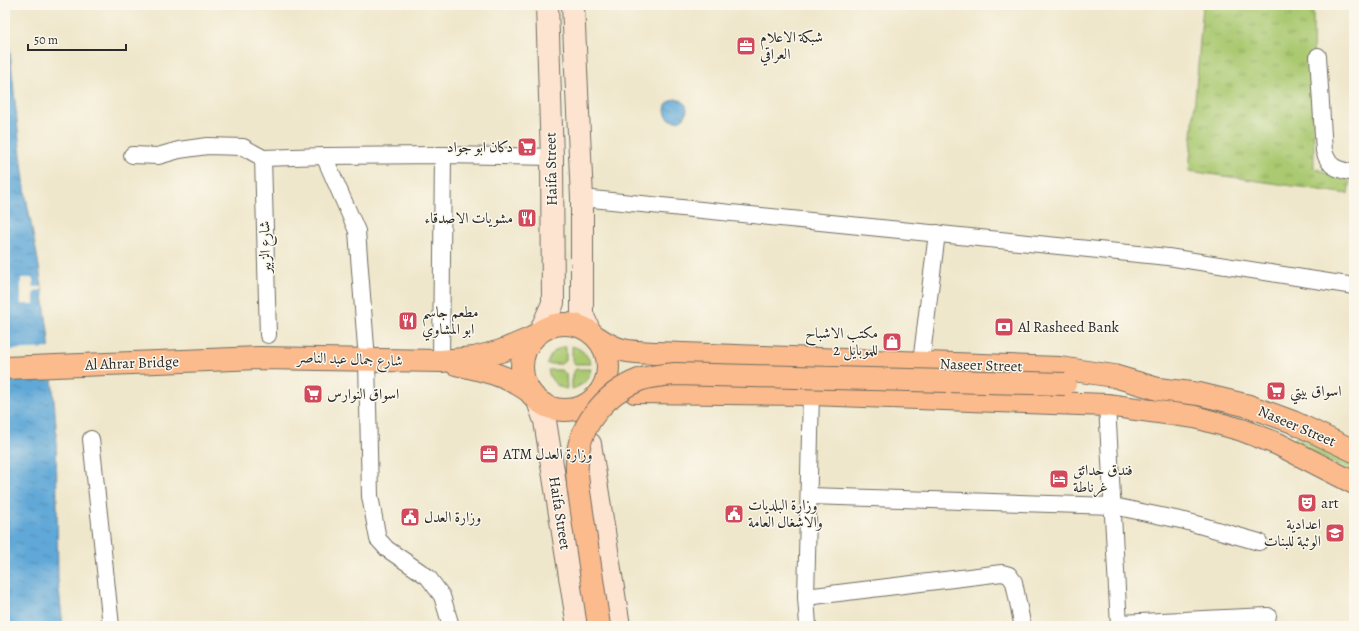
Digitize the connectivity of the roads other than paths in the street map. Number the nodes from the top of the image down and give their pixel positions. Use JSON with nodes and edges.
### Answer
{"nodes":[{"id":1,"x":547,"y":5,"type":"edge"},
{"id":2,"x":573,"y":5,"type":"edge"},
{"id":3,"x":1318,"y":56,"type":"dead end"},
{"id":4,"x":132,"y":155,"type":"dead end"},
{"id":5,"x":443,"y":155,"type":"junction"},
{"id":6,"x":324,"y":156,"type":"junction"},
{"id":7,"x":552,"y":157,"type":"junction"},
{"id":8,"x":263,"y":158,"type":"junction"},
{"id":9,"x":1354,"y":173,"type":"edge"},
{"id":10,"x":582,"y":198,"type":"junction"},
{"id":11,"x":937,"y":233,"type":"junction"},
{"id":12,"x":1354,"y":286,"type":"edge"},
{"id":13,"x":537,"y":334,"type":"junction"},
{"id":14,"x":594,"y":334,"type":"junction"},
{"id":15,"x":268,"y":335,"type":"dead end"},
{"id":16,"x":259,"y":358,"type":"joint"},
{"id":17,"x":367,"y":360,"type":"junction"},
{"id":18,"x":441,"y":361,"type":"junction"},
{"id":19,"x":922,"y":363,"type":"junction"},
{"id":20,"x":5,"y":368,"type":"edge"},
{"id":21,"x":1158,"y":389,"type":"junction"},
{"id":22,"x":635,"y":392,"type":"dead end"},
{"id":23,"x":534,"y":396,"type":"junction"},
{"id":24,"x":811,"y":398,"type":"junction"},
{"id":25,"x":1107,"y":405,"type":"junction"},
{"id":26,"x":91,"y":439,"type":"dead end"},
{"id":27,"x":590,"y":444,"type":"dead end"},
{"id":28,"x":1354,"y":451,"type":"edge"},
{"id":29,"x":1354,"y":483,"type":"edge"},
{"id":30,"x":810,"y":496,"type":"junction"},
{"id":31,"x":1112,"y":506,"type":"junction"},
{"id":32,"x":600,"y":507,"type":"junction"},
{"id":33,"x":560,"y":516,"type":"junction"},
{"id":34,"x":1259,"y":542,"type":"dead end"},
{"id":35,"x":806,"y":597,"type":"junction"},
{"id":36,"x":1268,"y":616,"type":"dead end"},
{"id":37,"x":1119,"y":624,"type":"edge"},
{"id":38,"x":111,"y":626,"type":"edge"},
{"id":39,"x":451,"y":626,"type":"edge"},
{"id":40,"x":578,"y":626,"type":"edge"},
{"id":41,"x":599,"y":626,"type":"edge"},
{"id":42,"x":619,"y":626,"type":"edge"},
{"id":43,"x":808,"y":626,"type":"edge"},
{"id":44,"x":1021,"y":626,"type":"edge"}],
"edges":[{"from":1,"to":7,"type":"main road","name":"Haifa Street"},
{"from":2,"to":10,"type":"main road","name":"Haifa Street"},
{"from":3,"to":9,"type":"street"},
{"from":4,"to":8,"type":"street"},
{"from":5,"to":6,"type":"street"},
{"from":5,"to":7,"type":"street"},
{"from":5,"to":18,"type":"street"},
{"from":6,"to":8,"type":"street"},
{"from":6,"to":17,"type":"street"},
{"from":7,"to":13,"type":"main road","name":"Haifa Street"},
{"from":8,"to":15,"type":"street","name":"شارع الزبير"},
{"from":10,"to":11,"type":"street"},
{"from":10,"to":14,"type":"main road","name":"Haifa Street"},
{"from":11,"to":12,"type":"street"},
{"from":11,"to":19,"type":"street"},
{"from":13,"to":14,"type":"main road"},
{"from":13,"to":18,"type":"main road","name":"شارع جمال عبد الناصر"},
{"from":13,"to":23,"type":"main road"},
{"from":14,"to":19,"type":"main road","name":"Naseer Street"},
{"from":14,"to":23,"type":"main road"},
{"from":16,"to":17,"type":"main road","name":"شارع جمال عبد الناصر"},
{"from":16,"to":20,"type":"main road","name":"Al Ahrar Bridge"},
{"from":17,"to":18,"type":"main road","name":"شارع جمال عبد الناصر"},
{"from":17,"to":39,"type":"street"},
{"from":18,"to":23,"type":"main road","name":"شارع جمال عبد الناصر"},
{"from":19,"to":21,"type":"main road","name":"Naseer Street"},
{"from":21,"to":28,"type":"main road","name":"Naseer Street"},
{"from":21,"to":41,"type":"main road","bridge":true},
{"from":22,"to":24,"type":"main road","name":"Naseer Street"},
{"from":23,"to":33,"type":"main road","name":"Haifa Street"},
{"from":24,"to":25,"type":"main road","name":"Naseer Street"},
{"from":24,"to":30,"type":"street"},
{"from":25,"to":29,"type":"main road","name":"Naseer Street"},
{"from":25,"to":31,"type":"street"},
{"from":26,"to":38,"type":"street"},
{"from":27,"to":32,"type":"main road"},
{"from":30,"to":31,"type":"street"},
{"from":30,"to":35,"type":"street"},
{"from":31,"to":34,"type":"street"},
{"from":31,"to":37,"type":"street"},
{"from":32,"to":33,"type":"main road"},
{"from":32,"to":42,"type":"main road"},
{"from":33,"to":40,"type":"main road","name":"Haifa Street"},
{"from":35,"to":43,"type":"street"},
{"from":35,"to":44,"type":"street"},
{"from":36,"to":37,"type":"street"}]}
